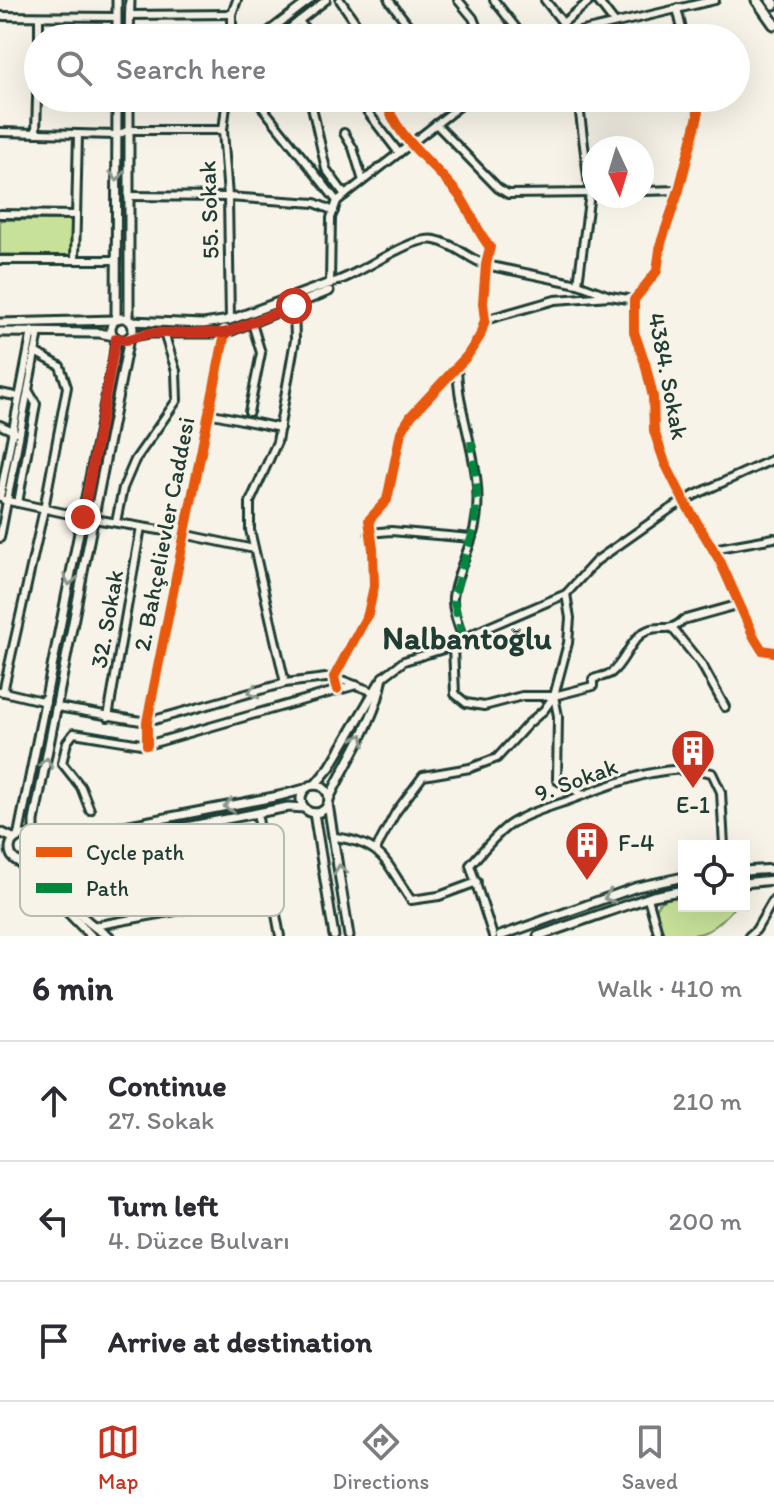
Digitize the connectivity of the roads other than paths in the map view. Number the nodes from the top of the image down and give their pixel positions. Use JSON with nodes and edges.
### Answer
{"nodes":[{"id":1,"x":117,"y":0,"type":"edge"},
{"id":2,"x":130,"y":0,"type":"edge"},
{"id":3,"x":237,"y":0,"type":"edge"},
{"id":4,"x":310,"y":0,"type":"edge"},
{"id":5,"x":326,"y":0,"type":"edge"},
{"id":6,"x":340,"y":0,"type":"edge"},
{"id":7,"x":389,"y":0,"type":"edge"},
{"id":8,"x":458,"y":0,"type":"edge"},
{"id":9,"x":494,"y":0,"type":"edge"},
{"id":10,"x":545,"y":0,"type":"edge"},
{"id":11,"x":594,"y":0,"type":"edge"},
{"id":12,"x":715,"y":0,"type":"edge"},
{"id":13,"x":757,"y":0,"type":"edge"},
{"id":14,"x":677,"y":8,"type":"junction"},
{"id":15,"x":232,"y":14,"type":"junction"},
{"id":16,"x":129,"y":15,"type":"junction"},
{"id":17,"x":0,"y":16,"type":"edge"},
{"id":18,"x":39,"y":17,"type":"junction"},
{"id":19,"x":117,"y":17,"type":"junction"},
{"id":20,"x":299,"y":21,"type":"junction"},
{"id":21,"x":614,"y":22,"type":"junction"},
{"id":22,"x":563,"y":23,"type":"joint"},
{"id":23,"x":39,"y":24,"type":"edge"},
{"id":24,"x":117,"y":24,"type":"edge"},
{"id":25,"x":129,"y":24,"type":"edge"},
{"id":26,"x":232,"y":24,"type":"edge"},
{"id":27,"x":278,"y":24,"type":"edge"},
{"id":28,"x":295,"y":24,"type":"edge"},
{"id":29,"x":301,"y":24,"type":"edge"},
{"id":30,"x":356,"y":24,"type":"edge"},
{"id":31,"x":407,"y":24,"type":"edge"},
{"id":32,"x":475,"y":24,"type":"edge"},
{"id":33,"x":513,"y":24,"type":"edge"},
{"id":34,"x":606,"y":24,"type":"edge"},
{"id":35,"x":681,"y":24,"type":"edge"},
{"id":36,"x":774,"y":24,"type":"edge"},
{"id":37,"x":37,"y":112,"type":"edge"},
{"id":38,"x":117,"y":112,"type":"edge"},
{"id":39,"x":129,"y":112,"type":"edge"},
{"id":40,"x":225,"y":112,"type":"edge"},
{"id":41,"x":266,"y":112,"type":"edge"},
{"id":42,"x":313,"y":112,"type":"edge"},
{"id":43,"x":368,"y":112,"type":"edge"},
{"id":44,"x":390,"y":112,"type":"edge"},
{"id":45,"x":451,"y":112,"type":"edge"},
{"id":46,"x":580,"y":112,"type":"edge"},
{"id":47,"x":698,"y":112,"type":"edge"},
{"id":48,"x":436,"y":124,"type":"junction"},
{"id":49,"x":129,"y":130,"type":"junction"},
{"id":50,"x":223,"y":130,"type":"junction"},
{"id":51,"x":0,"y":132,"type":"edge"},
{"id":52,"x":36,"y":133,"type":"junction"},
{"id":53,"x":344,"y":133,"type":"dead end"},
{"id":54,"x":78,"y":134,"type":"junction"},
{"id":55,"x":117,"y":135,"type":"junction"},
{"id":56,"x":584,"y":136,"type":"edge"},
{"id":57,"x":411,"y":143,"type":"junction"},
{"id":58,"x":399,"y":153,"type":"junction"},
{"id":59,"x":363,"y":181,"type":"junction"},
{"id":60,"x":679,"y":190,"type":"junction"},
{"id":61,"x":654,"y":191,"type":"edge"},
{"id":62,"x":582,"y":193,"type":"edge"},
{"id":63,"x":345,"y":195,"type":"junction"},
{"id":64,"x":128,"y":196,"type":"junction"},
{"id":65,"x":228,"y":197,"type":"junction"},
{"id":66,"x":337,"y":201,"type":"junction"},
{"id":67,"x":590,"y":208,"type":"edge"},
{"id":68,"x":334,"y":211,"type":"junction"},
{"id":69,"x":0,"y":214,"type":"edge"},
{"id":70,"x":76,"y":215,"type":"junction"},
{"id":71,"x":0,"y":260,"type":"edge"},
{"id":72,"x":75,"y":260,"type":"junction"},
{"id":73,"x":116,"y":260,"type":"junction"},
{"id":74,"x":486,"y":265,"type":"junction"},
{"id":75,"x":578,"y":284,"type":"junction"},
{"id":76,"x":329,"y":287,"type":"junction"},
{"id":77,"x":610,"y":296,"type":"junction"},
{"id":78,"x":634,"y":300,"type":"junction"},
{"id":79,"x":294,"y":306,"type":"junction"},
{"id":80,"x":115,"y":320,"type":"junction"},
{"id":81,"x":130,"y":320,"type":"junction"},
{"id":82,"x":230,"y":320,"type":"junction"},
{"id":83,"x":485,"y":320,"type":"junction"},
{"id":84,"x":74,"y":322,"type":"junction"},
{"id":85,"x":252,"y":323,"type":"junction"},
{"id":86,"x":2,"y":327,"type":"edge"},
{"id":87,"x":35,"y":332,"type":"junction"},
{"id":88,"x":74,"y":332,"type":"junction"},
{"id":89,"x":164,"y":333,"type":"junction"},
{"id":90,"x":225,"y":333,"type":"junction"},
{"id":91,"x":115,"y":337,"type":"junction"},
{"id":92,"x":130,"y":337,"type":"junction"},
{"id":93,"x":35,"y":352,"type":"junction"},
{"id":94,"x":457,"y":367,"type":"junction"},
{"id":95,"x":28,"y":390,"type":"junction"},
{"id":96,"x":0,"y":393,"type":"edge"},
{"id":97,"x":15,"y":396,"type":"dead end"},
{"id":98,"x":249,"y":412,"type":"dead end"},
{"id":99,"x":208,"y":413,"type":"junction"},
{"id":100,"x":0,"y":425,"type":"edge"},
{"id":101,"x":280,"y":428,"type":"junction"},
{"id":102,"x":16,"y":432,"type":"junction"},
{"id":103,"x":774,"y":459,"type":"edge"},
{"id":104,"x":2,"y":499,"type":"edge"},
{"id":105,"x":684,"y":501,"type":"junction"},
{"id":106,"x":18,"y":503,"type":"junction"},
{"id":107,"x":44,"y":509,"type":"junction"},
{"id":108,"x":83,"y":517,"type":"junction"},
{"id":109,"x":94,"y":519,"type":"junction"},
{"id":110,"x":116,"y":522,"type":"junction"},
{"id":111,"x":141,"y":527,"type":"junction"},
{"id":112,"x":369,"y":533,"type":"junction"},
{"id":113,"x":183,"y":534,"type":"junction"},
{"id":114,"x":0,"y":538,"type":"edge"},
{"id":115,"x":471,"y":538,"type":"junction"},
{"id":116,"x":774,"y":538,"type":"edge"},
{"id":117,"x":254,"y":549,"type":"junction"},
{"id":118,"x":713,"y":549,"type":"junction"},
{"id":119,"x":566,"y":594,"type":"junction"},
{"id":120,"x":740,"y":604,"type":"junction"},
{"id":121,"x":672,"y":628,"type":"junction"},
{"id":122,"x":463,"y":639,"type":"junction"},
{"id":123,"x":453,"y":646,"type":"junction"},
{"id":124,"x":774,"y":652,"type":"edge"},
{"id":125,"x":334,"y":677,"type":"junction"},
{"id":126,"x":383,"y":677,"type":"joint"},
{"id":127,"x":285,"y":683,"type":"junction"},
{"id":128,"x":356,"y":685,"type":"junction"},
{"id":129,"x":337,"y":689,"type":"junction"},
{"id":130,"x":2,"y":692,"type":"edge"},
{"id":131,"x":376,"y":696,"type":"junction"},
{"id":132,"x":554,"y":696,"type":"junction"},
{"id":133,"x":46,"y":702,"type":"junction"},
{"id":134,"x":57,"y":707,"type":"junction"},
{"id":135,"x":725,"y":707,"type":"dead end"},
{"id":136,"x":108,"y":717,"type":"junction"},
{"id":137,"x":147,"y":722,"type":"junction"},
{"id":138,"x":147,"y":745,"type":"junction"},
{"id":139,"x":315,"y":785,"type":"junction"},
{"id":140,"x":305,"y":789,"type":"junction"},
{"id":141,"x":583,"y":795,"type":"junction"},
{"id":142,"x":328,"y":802,"type":"junction"},
{"id":143,"x":305,"y":808,"type":"junction"},
{"id":144,"x":90,"y":810,"type":"dead end"},
{"id":145,"x":257,"y":813,"type":"junction"},
{"id":146,"x":314,"y":813,"type":"junction"},
{"id":147,"x":34,"y":824,"type":"edge"},
{"id":148,"x":128,"y":824,"type":"edge"},
{"id":149,"x":203,"y":824,"type":"edge"},
{"id":150,"x":259,"y":824,"type":"edge"},
{"id":151,"x":0,"y":832,"type":"edge"},
{"id":152,"x":20,"y":837,"type":"edge"},
{"id":153,"x":335,"y":837,"type":"junction"},
{"id":154,"x":16,"y":838,"type":"junction"},
{"id":155,"x":724,"y":840,"type":"edge"},
{"id":156,"x":0,"y":843,"type":"edge"},
{"id":157,"x":10,"y":849,"type":"junction"},
{"id":158,"x":376,"y":849,"type":"junction"},
{"id":159,"x":19,"y":862,"type":"edge"},
{"id":160,"x":774,"y":869,"type":"edge"},
{"id":161,"x":750,"y":871,"type":"edge"},
{"id":162,"x":678,"y":878,"type":"edge"},
{"id":163,"x":774,"y":880,"type":"edge"},
{"id":164,"x":477,"y":882,"type":"junction"},
{"id":165,"x":750,"y":882,"type":"edge"},
{"id":166,"x":678,"y":891,"type":"edge"},
{"id":167,"x":648,"y":898,"type":"junction"},
{"id":168,"x":774,"y":899,"type":"edge"},
{"id":169,"x":72,"y":916,"type":"edge"},
{"id":170,"x":84,"y":916,"type":"edge"},
{"id":171,"x":148,"y":916,"type":"edge"},
{"id":172,"x":277,"y":916,"type":"edge"},
{"id":173,"x":94,"y":926,"type":"junction"},
{"id":174,"x":91,"y":936,"type":"edge"},
{"id":175,"x":109,"y":936,"type":"edge"},
{"id":176,"x":280,"y":936,"type":"edge"},
{"id":177,"x":334,"y":936,"type":"edge"},
{"id":178,"x":349,"y":936,"type":"edge"},
{"id":179,"x":493,"y":936,"type":"edge"},
{"id":180,"x":500,"y":936,"type":"edge"},
{"id":181,"x":538,"y":936,"type":"edge"},
{"id":182,"x":659,"y":936,"type":"edge"},
{"id":183,"x":749,"y":936,"type":"edge"}],
"edges":[{"from":1,"to":19,"type":"main road"},
{"from":2,"to":16,"type":"main road"},
{"from":3,"to":15,"type":"street"},
{"from":4,"to":27,"type":"street"},
{"from":5,"to":20,"type":"street"},
{"from":6,"to":30,"type":"street"},
{"from":7,"to":31,"type":"street"},
{"from":8,"to":32,"type":"street"},
{"from":9,"to":33,"type":"street"},
{"from":10,"to":22,"type":"street"},
{"from":11,"to":21,"type":"street"},
{"from":11,"to":22,"type":"street"},
{"from":12,"to":14,"type":"street"},
{"from":13,"to":36,"type":"highway"},
{"from":14,"to":21,"type":"street"},
{"from":14,"to":35,"type":"street"},
{"from":15,"to":16,"type":"street"},
{"from":15,"to":26,"type":"street"},
{"from":16,"to":25,"type":"main road"},
{"from":17,"to":18,"type":"street"},
{"from":18,"to":19,"type":"street"},
{"from":18,"to":23,"type":"street"},
{"from":19,"to":24,"type":"main road"},
{"from":20,"to":28,"type":"street"},
{"from":20,"to":29,"type":"street"},
{"from":21,"to":34,"type":"street"},
{"from":37,"to":52,"type":"street"},
{"from":38,"to":55,"type":"main road"},
{"from":39,"to":49,"type":"main road"},
{"from":40,"to":50,"type":"street","name":"55. Sokak"},
{"from":41,"to":66,"type":"street"},
{"from":42,"to":63,"type":"street"},
{"from":43,"to":58,"type":"street"},
{"from":44,"to":57,"type":"street"},
{"from":45,"to":48,"type":"street"},
{"from":46,"to":56,"type":"street"},
{"from":47,"to":60,"type":"street","name":"4384. Sokak"},
{"from":48,"to":57,"type":"street"},
{"from":48,"to":62,"type":"street"},
{"from":49,"to":50,"type":"street"},
{"from":49,"to":55,"type":"street"},
{"from":49,"to":64,"type":"main road"},
{"from":50,"to":65,"type":"street","name":"55. Sokak"},
{"from":51,"to":52,"type":"street"},
{"from":52,"to":54,"type":"street"},
{"from":53,"to":59,"type":"street"},
{"from":54,"to":55,"type":"street"},
{"from":54,"to":70,"type":"street"},
{"from":55,"to":73,"type":"main road","one_way":true},
{"from":57,"to":58,"type":"street"},
{"from":57,"to":74,"type":"street"},
{"from":58,"to":59,"type":"street"},
{"from":59,"to":63,"type":"street"},
{"from":60,"to":61,"type":"street"},
{"from":60,"to":78,"type":"street","name":"4384. Sokak"},
{"from":63,"to":66,"type":"street"},
{"from":64,"to":65,"type":"street"},
{"from":64,"to":81,"type":"main road"},
{"from":65,"to":68,"type":"street"},
{"from":65,"to":82,"type":"street","name":"55. Sokak"},
{"from":66,"to":68,"type":"street"},
{"from":67,"to":75,"type":"street"},
{"from":68,"to":76,"type":"street"},
{"from":69,"to":70,"type":"street"},
{"from":70,"to":72,"type":"street"},
{"from":71,"to":72,"type":"street"},
{"from":72,"to":73,"type":"street"},
{"from":73,"to":80,"type":"main road"},
{"from":74,"to":75,"type":"street"},
{"from":74,"to":76,"type":"street"},
{"from":74,"to":83,"type":"street"},
{"from":75,"to":77,"type":"street"},
{"from":76,"to":79,"type":"main road"},
{"from":76,"to":82,"type":"main road"},
{"from":77,"to":78,"type":"street"},
{"from":77,"to":83,"type":"street"},
{"from":78,"to":105,"type":"street","name":"4384. Sokak"},
{"from":79,"to":85,"type":"main road"},
{"from":79,"to":101,"type":"street"},
{"from":80,"to":81,"type":"main road"},
{"from":80,"to":84,"type":"main road"},
{"from":80,"to":91,"type":"main road"},
{"from":81,"to":82,"type":"main road"},
{"from":81,"to":92,"type":"main road"},
{"from":83,"to":94,"type":"street"},
{"from":84,"to":86,"type":"main road"},
{"from":84,"to":88,"type":"main road"},
{"from":85,"to":90,"type":"main road"},
{"from":85,"to":98,"type":"street"},
{"from":86,"to":87,"type":"main road"},
{"from":87,"to":88,"type":"main road"},
{"from":87,"to":93,"type":"street"},
{"from":87,"to":102,"type":"street"},
{"from":88,"to":91,"type":"main road"},
{"from":89,"to":90,"type":"main road"},
{"from":89,"to":92,"type":"main road"},
{"from":89,"to":110,"type":"street"},
{"from":90,"to":99,"type":"street","name":"2. Bahçelievler Caddesi"},
{"from":91,"to":92,"type":"main road"},
{"from":91,"to":108,"type":"main road"},
{"from":92,"to":109,"type":"main road"},
{"from":93,"to":95,"type":"street"},
{"from":93,"to":107,"type":"street"},
{"from":94,"to":112,"type":"street"},
{"from":94,"to":115,"type":"street"},
{"from":95,"to":102,"type":"street"},
{"from":95,"to":106,"type":"street"},
{"from":96,"to":97,"type":"street"},
{"from":99,"to":101,"type":"street"},
{"from":99,"to":113,"type":"street","name":"2. Bahçelievler Caddesi"},
{"from":100,"to":102,"type":"street"},
{"from":101,"to":117,"type":"street"},
{"from":102,"to":104,"type":"street"},
{"from":103,"to":105,"type":"street"},
{"from":104,"to":106,"type":"street"},
{"from":104,"to":114,"type":"street"},
{"from":105,"to":118,"type":"street","name":"4384. Sokak"},
{"from":105,"to":119,"type":"street"},
{"from":106,"to":107,"type":"street"},
{"from":107,"to":108,"type":"street"},
{"from":107,"to":130,"type":"street"},
{"from":108,"to":133,"type":"main road","one_way":true},
{"from":109,"to":110,"type":"street"},
{"from":109,"to":134,"type":"main road"},
{"from":110,"to":111,"type":"street"},
{"from":111,"to":113,"type":"street"},
{"from":111,"to":136,"type":"street","name":"32. Sokak"},
{"from":112,"to":115,"type":"street"},
{"from":112,"to":125,"type":"street"},
{"from":113,"to":117,"type":"street"},
{"from":113,"to":137,"type":"street","name":"2. Bahçelievler Caddesi"},
{"from":115,"to":122,"type":"street"},
{"from":116,"to":118,"type":"street"},
{"from":117,"to":127,"type":"street"},
{"from":118,"to":120,"type":"street","name":"4384. Sokak"},
{"from":119,"to":122,"type":"street"},
{"from":119,"to":132,"type":"street"},
{"from":120,"to":121,"type":"street"},
{"from":120,"to":124,"type":"street","name":"4384. Sokak"},
{"from":121,"to":132,"type":"street"},
{"from":121,"to":135,"type":"street"},
{"from":122,"to":123,"type":"street"},
{"from":123,"to":126,"type":"street"},
{"from":123,"to":132,"type":"street"},
{"from":125,"to":127,"type":"street"},
{"from":125,"to":128,"type":"street"},
{"from":125,"to":129,"type":"street"},
{"from":126,"to":131,"type":"main road"},
{"from":127,"to":137,"type":"street","one_way":true},
{"from":128,"to":129,"type":"street"},
{"from":128,"to":131,"type":"street"},
{"from":129,"to":138,"type":"street"},
{"from":130,"to":133,"type":"street"},
{"from":131,"to":139,"type":"main road"},
{"from":142,"to":131,"type":"main road","one_way":true},
{"from":132,"to":141,"type":"street"},
{"from":132,"to":158,"type":"street"},
{"from":133,"to":154,"type":"main road"},
{"from":134,"to":136,"type":"street"},
{"from":147,"to":134,"type":"main road","one_way":true},
{"from":136,"to":137,"type":"street"},
{"from":137,"to":138,"type":"street","name":"2. Bahçelievler Caddesi"},
{"from":138,"to":144,"type":"street"},
{"from":139,"to":140,"type":"main road"},
{"from":139,"to":142,"type":"main road"},
{"from":140,"to":143,"type":"main road"},
{"from":140,"to":148,"type":"main road","one_way":true},
{"from":141,"to":155,"type":"street","name":"9. Sokak"},
{"from":141,"to":164,"type":"street","name":"9. Sokak"},
{"from":142,"to":146,"type":"main road"},
{"from":142,"to":153,"type":"main road"},
{"from":143,"to":145,"type":"main road"},
{"from":143,"to":146,"type":"main road"},
{"from":145,"to":149,"type":"main road"},
{"from":145,"to":150,"type":"street"},
{"from":146,"to":177,"type":"main road"},
{"from":151,"to":154,"type":"main road"},
{"from":152,"to":154,"type":"main road"},
{"from":153,"to":158,"type":"street"},
{"from":178,"to":153,"type":"main road","one_way":true},
{"from":154,"to":157,"type":"main road"},
{"from":156,"to":157,"type":"main road"},
{"from":157,"to":159,"type":"main road"},
{"from":158,"to":164,"type":"street"},
{"from":160,"to":161,"type":"main road"},
{"from":162,"to":180,"type":"main road","one_way":true},
{"from":163,"to":165,"type":"main road"},
{"from":164,"to":179,"type":"street"},
{"from":166,"to":167,"type":"main road"},
{"from":167,"to":181,"type":"main road"},
{"from":167,"to":182,"type":"street"},
{"from":168,"to":183,"type":"street"},
{"from":169,"to":174,"type":"main road"},
{"from":170,"to":173,"type":"main road"},
{"from":171,"to":173,"type":"street"},
{"from":172,"to":176,"type":"street"},
{"from":173,"to":175,"type":"main road"}]}
